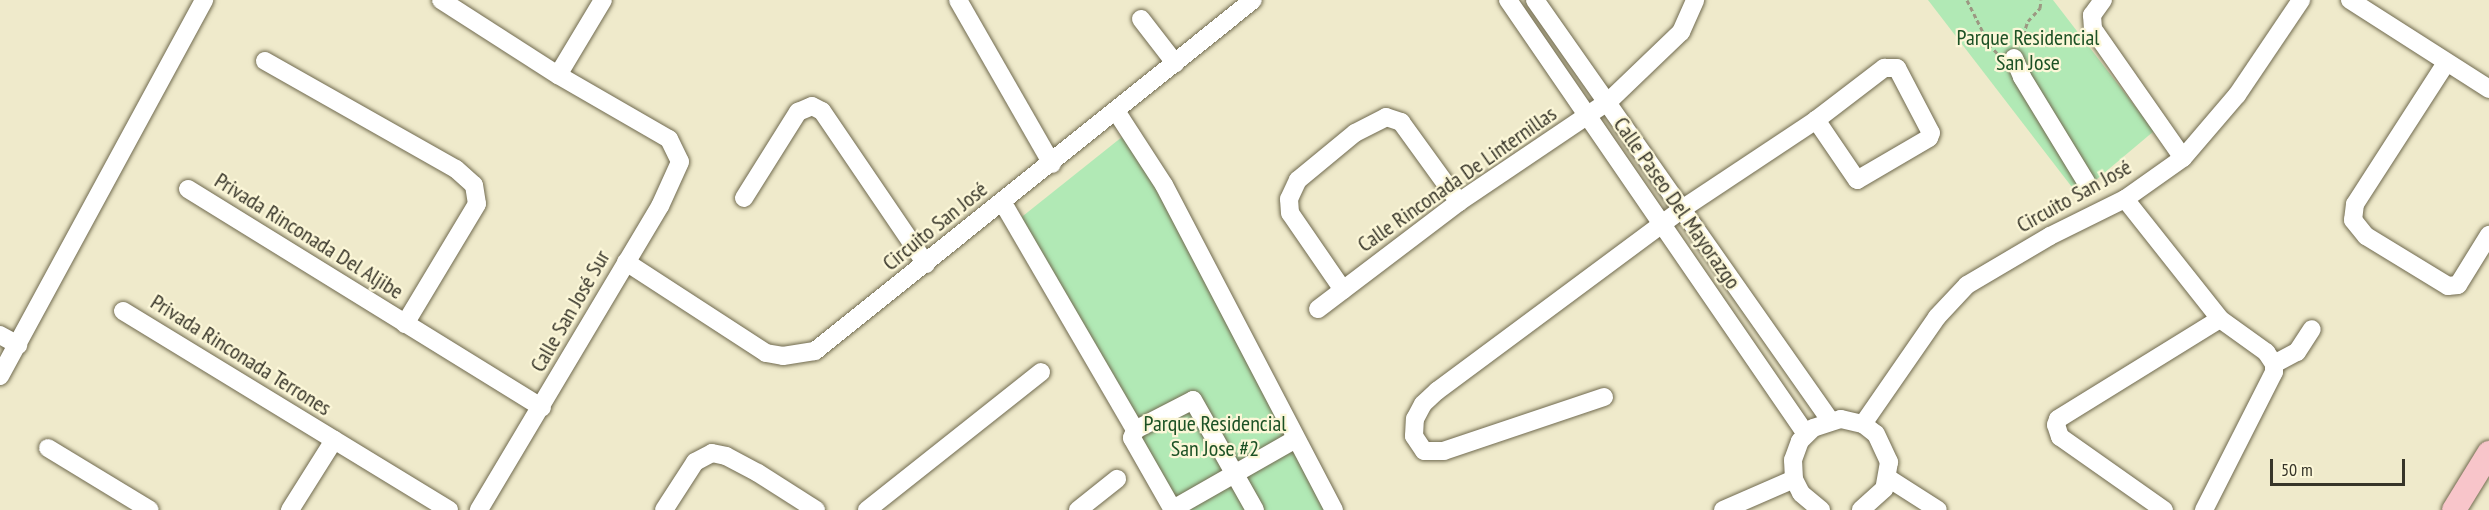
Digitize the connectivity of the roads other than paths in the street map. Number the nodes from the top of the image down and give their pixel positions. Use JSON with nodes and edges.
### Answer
{"nodes":[{"id":1,"x":204,"y":0,"type":"edge"},
{"id":2,"x":441,"y":0,"type":"edge"},
{"id":3,"x":603,"y":0,"type":"edge"},
{"id":4,"x":958,"y":0,"type":"edge"},
{"id":5,"x":1253,"y":0,"type":"edge"},
{"id":6,"x":1508,"y":0,"type":"edge"},
{"id":7,"x":1535,"y":0,"type":"edge"},
{"id":8,"x":1695,"y":0,"type":"edge"},
{"id":9,"x":2103,"y":0,"type":"edge"},
{"id":10,"x":2301,"y":0,"type":"edge"},
{"id":11,"x":2349,"y":0,"type":"edge"},
{"id":12,"x":1142,"y":19,"type":"dead end"},
{"id":13,"x":2014,"y":58,"type":"road end"},
{"id":14,"x":266,"y":61,"type":"dead end"},
{"id":15,"x":1176,"y":63,"type":"junction"},
{"id":16,"x":2446,"y":63,"type":"junction"},
{"id":17,"x":558,"y":75,"type":"junction"},
{"id":18,"x":2489,"y":89,"type":"edge"},
{"id":19,"x":1598,"y":108,"type":"junction"},
{"id":20,"x":1116,"y":111,"type":"junction"},
{"id":21,"x":1816,"y":120,"type":"junction"},
{"id":22,"x":2183,"y":158,"type":"junction"},
{"id":23,"x":1052,"y":164,"type":"junction"},
{"id":24,"x":2086,"y":182,"type":"dead end"},
{"id":25,"x":188,"y":189,"type":"dead end"},
{"id":26,"x":744,"y":198,"type":"dead end"},
{"id":27,"x":2126,"y":199,"type":"junction"},
{"id":28,"x":1003,"y":202,"type":"junction"},
{"id":29,"x":1459,"y":202,"type":"junction"},
{"id":30,"x":1672,"y":217,"type":"junction"},
{"id":31,"x":2489,"y":235,"type":"edge"},
{"id":32,"x":626,"y":262,"type":"junction"},
{"id":33,"x":926,"y":264,"type":"junction"},
{"id":34,"x":1343,"y":290,"type":"junction"},
{"id":35,"x":1318,"y":309,"type":"dead end"},
{"id":36,"x":123,"y":311,"type":"dead end"},
{"id":37,"x":2220,"y":319,"type":"junction"},
{"id":38,"x":405,"y":324,"type":"junction"},
{"id":39,"x":2312,"y":329,"type":"dead end"},
{"id":40,"x":0,"y":335,"type":"edge"},
{"id":41,"x":18,"y":345,"type":"junction"},
{"id":42,"x":2274,"y":364,"type":"junction"},
{"id":43,"x":1041,"y":372,"type":"dead end"},
{"id":44,"x":0,"y":376,"type":"edge"},
{"id":45,"x":1604,"y":397,"type":"dead end"},
{"id":46,"x":542,"y":408,"type":"junction"},
{"id":47,"x":1830,"y":420,"type":"junction"},
{"id":48,"x":1863,"y":424,"type":"junction"},
{"id":49,"x":1135,"y":430,"type":"junction"},
{"id":50,"x":1806,"y":434,"type":"junction"},
{"id":51,"x":334,"y":440,"type":"junction"},
{"id":52,"x":1294,"y":440,"type":"junction"},
{"id":53,"x":48,"y":448,"type":"dead end"},
{"id":54,"x":2489,"y":453,"type":"edge"},
{"id":55,"x":1235,"y":474,"type":"junction"},
{"id":56,"x":1888,"y":478,"type":"junction"},
{"id":57,"x":1117,"y":479,"type":"dead end"},
{"id":58,"x":1794,"y":479,"type":"junction"},
{"id":59,"x":1869,"y":509,"type":"edge"},
{"id":60,"x":150,"y":510,"type":"edge"},
{"id":61,"x":290,"y":510,"type":"edge"},
{"id":62,"x":448,"y":510,"type":"edge"},
{"id":63,"x":479,"y":510,"type":"edge"},
{"id":64,"x":664,"y":510,"type":"edge"},
{"id":65,"x":816,"y":510,"type":"edge"},
{"id":66,"x":867,"y":510,"type":"edge"},
{"id":67,"x":1078,"y":510,"type":"edge"},
{"id":68,"x":1173,"y":510,"type":"edge"},
{"id":69,"x":1255,"y":510,"type":"edge"},
{"id":70,"x":1334,"y":510,"type":"edge"},
{"id":71,"x":1723,"y":510,"type":"edge"},
{"id":72,"x":1821,"y":510,"type":"edge"},
{"id":73,"x":1938,"y":510,"type":"edge"},
{"id":74,"x":2164,"y":510,"type":"edge"},
{"id":75,"x":2204,"y":510,"type":"edge"},
{"id":76,"x":2454,"y":510,"type":"edge"}],
"edges":[{"from":1,"to":41,"type":"street"},
{"from":2,"to":17,"type":"street"},
{"from":3,"to":17,"type":"street"},
{"from":4,"to":23,"type":"street"},
{"from":5,"to":15,"type":"street","name":"Circuito San José"},
{"from":6,"to":19,"type":"street","name":"Calle Paseo Del Mayorazgo"},
{"from":7,"to":19,"type":"street","name":"Calle Paseo Del Mayorazgo"},
{"from":8,"to":19,"type":"street","name":"Calle Rinconada De Linternillas"},
{"from":9,"to":22,"type":"street"},
{"from":10,"to":22,"type":"street","name":"Circuito San José"},
{"from":11,"to":16,"type":"street"},
{"from":12,"to":15,"type":"street"},
{"from":13,"to":24,"type":"street"},
{"from":14,"to":38,"type":"street","name":"Privada Rinconada Del Aljibe"},
{"from":15,"to":20,"type":"street","name":"Circuito San José"},
{"from":16,"to":18,"type":"street"},
{"from":16,"to":31,"type":"street"},
{"from":17,"to":32,"type":"street","name":"Calle San José Sur"},
{"from":19,"to":29,"type":"street","name":"Calle Rinconada De Linternillas"},
{"from":19,"to":30,"type":"street","name":"Calle Paseo Del Mayorazgo"},
{"from":19,"to":30,"type":"street","name":"Calle Paseo Del Mayorazgo"},
{"from":20,"to":23,"type":"street","name":"Circuito San José"},
{"from":20,"to":52,"type":"street"},
{"from":21,"to":21,"type":"street"},
{"from":21,"to":30,"type":"street"},
{"from":22,"to":27,"type":"street","name":"Circuito San José"},
{"from":23,"to":28,"type":"street","name":"Circuito San José"},
{"from":25,"to":38,"type":"street","name":"Privada Rinconada Del Aljibe"},
{"from":26,"to":33,"type":"street"},
{"from":27,"to":37,"type":"street"},
{"from":27,"to":48,"type":"street","name":"Circuito San José"},
{"from":28,"to":33,"type":"street","name":"Circuito San José"},
{"from":28,"to":49,"type":"street"},
{"from":29,"to":34,"type":"street","name":"Calle Rinconada De Linternillas"},
{"from":29,"to":34,"type":"street"},
{"from":30,"to":45,"type":"street"},
{"from":30,"to":47,"type":"street","name":"Calle Paseo Del Mayorazgo"},
{"from":30,"to":50,"type":"street","name":"Calle Paseo Del Mayorazgo"},
{"from":32,"to":33,"type":"street","name":"Circuito San José"},
{"from":32,"to":46,"type":"street","name":"Calle San José Sur"},
{"from":34,"to":35,"type":"street","name":"Calle Rinconada De Linternillas"},
{"from":36,"to":51,"type":"street","name":"Privada Rinconada Terrones"},
{"from":37,"to":42,"type":"street"},
{"from":37,"to":74,"type":"street"},
{"from":38,"to":46,"type":"street","name":"Privada Rinconada Del Aljibe"},
{"from":39,"to":42,"type":"street"},
{"from":40,"to":41,"type":"street"},
{"from":41,"to":44,"type":"street"},
{"from":42,"to":75,"type":"street"},
{"from":43,"to":66,"type":"street"},
{"from":46,"to":63,"type":"street","name":"Calle San José Sur"},
{"from":47,"to":48,"type":"street"},
{"from":47,"to":50,"type":"street"},
{"from":48,"to":56,"type":"street"},
{"from":49,"to":55,"type":"street"},
{"from":49,"to":68,"type":"street"},
{"from":50,"to":58,"type":"street"},
{"from":51,"to":61,"type":"street","name":"Privada Rinconada Terrones"},
{"from":51,"to":62,"type":"street","name":"Privada Rinconada Terrones"},
{"from":52,"to":55,"type":"street"},
{"from":52,"to":70,"type":"street"},
{"from":53,"to":60,"type":"street"},
{"from":54,"to":76,"type":"main road"},
{"from":55,"to":68,"type":"street"},
{"from":55,"to":69,"type":"street"},
{"from":56,"to":59,"type":"street"},
{"from":56,"to":73,"type":"street"},
{"from":57,"to":67,"type":"street"},
{"from":58,"to":71,"type":"street"},
{"from":58,"to":72,"type":"street"},
{"from":64,"to":65,"type":"street"}]}
